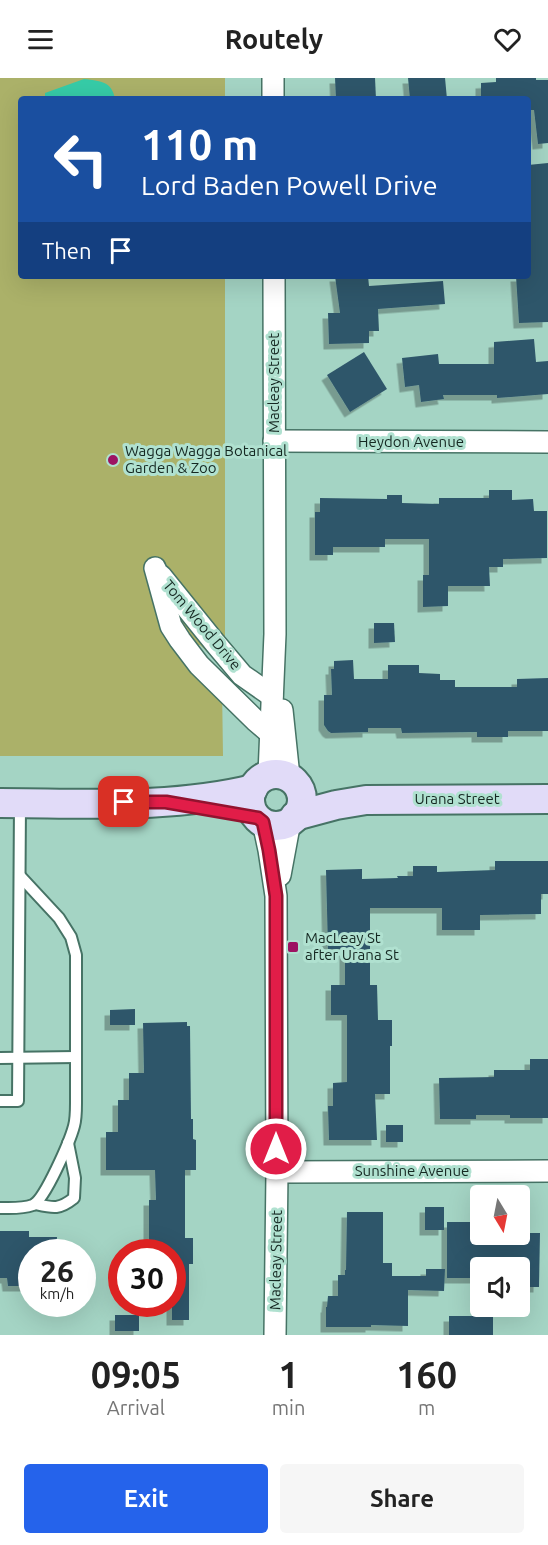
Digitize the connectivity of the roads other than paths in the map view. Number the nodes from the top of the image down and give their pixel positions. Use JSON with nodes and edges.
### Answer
{"nodes":[{"id":1,"x":273,"y":78,"type":"edge"},
{"id":2,"x":273,"y":96,"type":"edge"},
{"id":3,"x":274,"y":279,"type":"edge"},
{"id":4,"x":274,"y":441,"type":"junction"},
{"id":5,"x":548,"y":442,"type":"edge"},
{"id":6,"x":275,"y":634,"type":"junction"},
{"id":7,"x":272,"y":696,"type":"junction"},
{"id":8,"x":270,"y":733,"type":"junction"},
{"id":9,"x":548,"y":799,"type":"edge"},
{"id":10,"x":277,"y":801,"type":"junction"},
{"id":11,"x":10,"y":803,"type":"edge"},
{"id":12,"x":20,"y":876,"type":"junction"},
{"id":13,"x":76,"y":1057,"type":"junction"},
{"id":14,"x":0,"y":1058,"type":"edge"},
{"id":15,"x":18,"y":1058,"type":"junction"},
{"id":16,"x":0,"y":1101,"type":"edge"},
{"id":17,"x":68,"y":1143,"type":"junction"},
{"id":18,"x":548,"y":1171,"type":"edge"},
{"id":19,"x":276,"y":1172,"type":"junction"},
{"id":20,"x":35,"y":1204,"type":"junction"},
{"id":21,"x":0,"y":1208,"type":"edge"},
{"id":22,"x":275,"y":1335,"type":"edge"}],
"edges":[{"from":1,"to":2,"type":"street"},
{"from":3,"to":4,"type":"street","name":"Macleay Street"},
{"from":4,"to":5,"type":"street","name":"Heydon Avenue"},
{"from":4,"to":6,"type":"street","name":"Macleay Street"},
{"from":6,"to":7,"type":"street","name":"Macleay Street"},
{"from":6,"to":10,"type":"street","name":"Macleay Street"},
{"from":7,"to":8,"type":"street","name":"Macleay Street"},
{"from":7,"to":8,"type":"street","name":"Tom Wood Drive"},
{"from":8,"to":10,"type":"street","name":"Macleay Street"},
{"from":9,"to":10,"type":"street","name":"Urana Street"},
{"from":10,"to":11,"type":"street","name":"Urana Street"},
{"from":10,"to":19,"type":"street","name":"Macleay Street"},
{"from":11,"to":12,"type":"lane"},
{"from":12,"to":13,"type":"lane"},
{"from":12,"to":15,"type":"lane"},
{"from":13,"to":15,"type":"lane"},
{"from":13,"to":17,"type":"lane"},
{"from":14,"to":15,"type":"lane"},
{"from":15,"to":16,"type":"lane"},
{"from":17,"to":20,"type":"lane"},
{"from":17,"to":20,"type":"lane"},
{"from":18,"to":19,"type":"street","name":"Sunshine Avenue"},
{"from":19,"to":22,"type":"street","name":"Macleay Street"},
{"from":20,"to":21,"type":"lane"}]}
